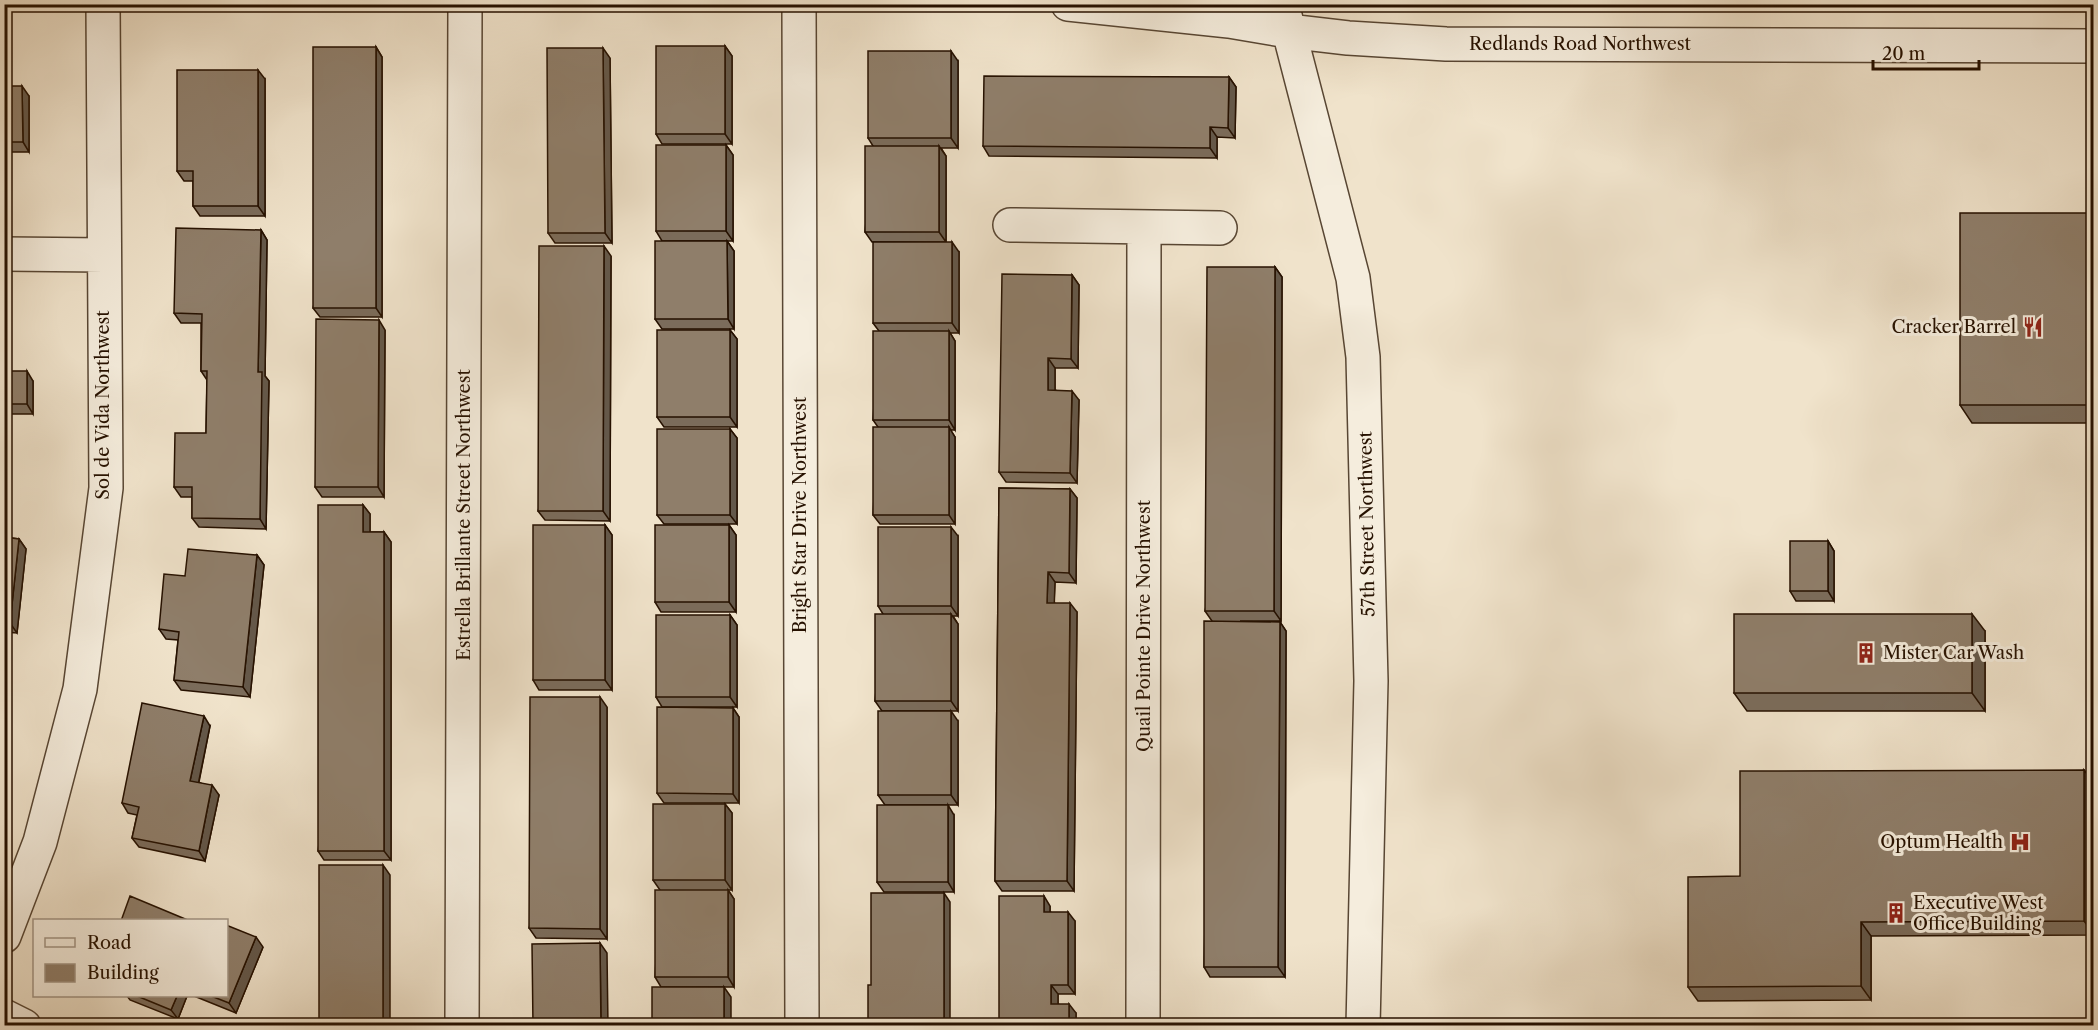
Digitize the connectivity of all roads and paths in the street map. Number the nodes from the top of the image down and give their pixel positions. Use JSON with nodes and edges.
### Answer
{"nodes":[{"id":1,"x":103,"y":4,"type":"edge"},
{"id":2,"x":465,"y":4,"type":"edge"},
{"id":3,"x":799,"y":4,"type":"edge"},
{"id":4,"x":1068,"y":4,"type":"edge"},
{"id":5,"x":1285,"y":18,"type":"edge"},
{"id":6,"x":2094,"y":46,"type":"edge"},
{"id":7,"x":1010,"y":225,"type":"dead end"},
{"id":8,"x":1144,"y":227,"type":"junction"},
{"id":9,"x":1220,"y":228,"type":"dead end"},
{"id":10,"x":4,"y":255,"type":"edge"},
{"id":11,"x":104,"y":255,"type":"junction"},
{"id":12,"x":4,"y":936,"type":"edge"},
{"id":13,"x":4,"y":1016,"type":"edge"},
{"id":14,"x":24,"y":1026,"type":"edge"},
{"id":15,"x":462,"y":1026,"type":"edge"},
{"id":16,"x":802,"y":1026,"type":"edge"},
{"id":17,"x":1143,"y":1026,"type":"edge"},
{"id":18,"x":1363,"y":1026,"type":"edge"}],
"edges":[{"from":1,"to":11,"type":"street","name":"Sol de Vida Northwest"},
{"from":2,"to":15,"type":"street","name":"Estrella Brillante Street Northwest"},
{"from":3,"to":16,"type":"street","name":"Bright Star Drive Northwest"},
{"from":4,"to":5,"type":"street","name":"Redlands Road Northwest"},
{"from":5,"to":6,"type":"street","name":"Redlands Road Northwest"},
{"from":5,"to":18,"type":"street","name":"57th Street Northwest"},
{"from":7,"to":8,"type":"street"},
{"from":8,"to":9,"type":"street"},
{"from":8,"to":17,"type":"street","name":"Quail Pointe Drive Northwest"},
{"from":10,"to":11,"type":"street"},
{"from":11,"to":12,"type":"street","name":"Sol de Vida Northwest"},
{"from":13,"to":14,"type":"street"}]}
